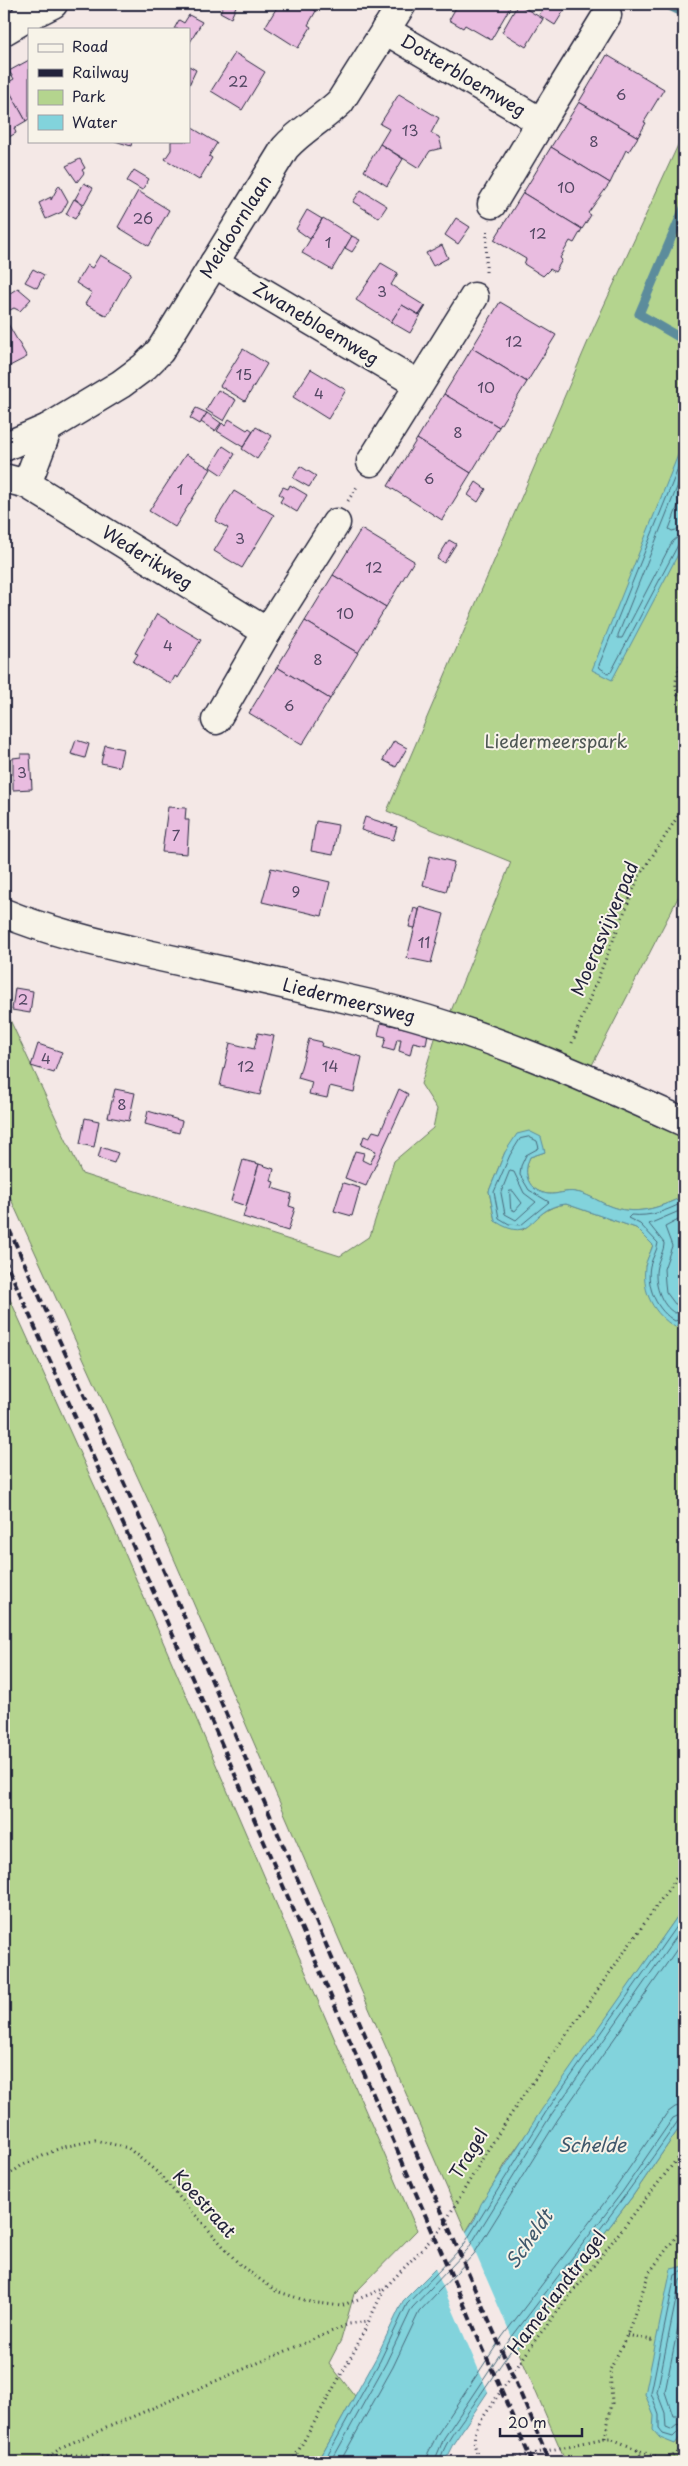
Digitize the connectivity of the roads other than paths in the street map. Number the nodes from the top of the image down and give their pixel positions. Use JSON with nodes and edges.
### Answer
{"nodes":[{"id":1,"x":402,"y":4,"type":"edge"},
{"id":2,"x":38,"y":7,"type":"edge"},
{"id":3,"x":607,"y":15,"type":"dead end"},
{"id":4,"x":386,"y":30,"type":"junction"},
{"id":5,"x":4,"y":31,"type":"edge"},
{"id":6,"x":541,"y":122,"type":"junction"},
{"id":7,"x":492,"y":204,"type":"road end"},
{"id":8,"x":214,"y":263,"type":"junction"},
{"id":9,"x":474,"y":297,"type":"road end"},
{"id":10,"x":418,"y":384,"type":"junction"},
{"id":11,"x":48,"y":428,"type":"junction"},
{"id":12,"x":4,"y":447,"type":"edge"},
{"id":13,"x":371,"y":462,"type":"road end"},
{"id":14,"x":15,"y":481,"type":"edge"},
{"id":15,"x":336,"y":523,"type":"road end"},
{"id":16,"x":267,"y":632,"type":"junction"},
{"id":17,"x":216,"y":720,"type":"dead end"},
{"id":18,"x":4,"y":913,"type":"edge"},
{"id":19,"x":684,"y":1122,"type":"edge"}],
"edges":[{"from":1,"to":4,"type":"street","name":"Meidoornlaan"},
{"from":2,"to":5,"type":"street"},
{"from":3,"to":6,"type":"street","name":"Dotterbloemweg"},
{"from":4,"to":6,"type":"street","name":"Dotterbloemweg"},
{"from":4,"to":8,"type":"street","name":"Meidoornlaan"},
{"from":6,"to":7,"type":"street","name":"Dotterbloemweg"},
{"from":8,"to":10,"type":"street","name":"Zwanebloemweg"},
{"from":8,"to":11,"type":"street","name":"Meidoornlaan"},
{"from":9,"to":10,"type":"street"},
{"from":10,"to":13,"type":"street"},
{"from":11,"to":12,"type":"street","name":"Meidoornlaan"},
{"from":11,"to":14,"type":"street"},
{"from":14,"to":16,"type":"street","name":"Wederikweg"},
{"from":15,"to":16,"type":"street"},
{"from":16,"to":17,"type":"street"},
{"from":18,"to":19,"type":"street","name":"Liedermeersweg"}]}
